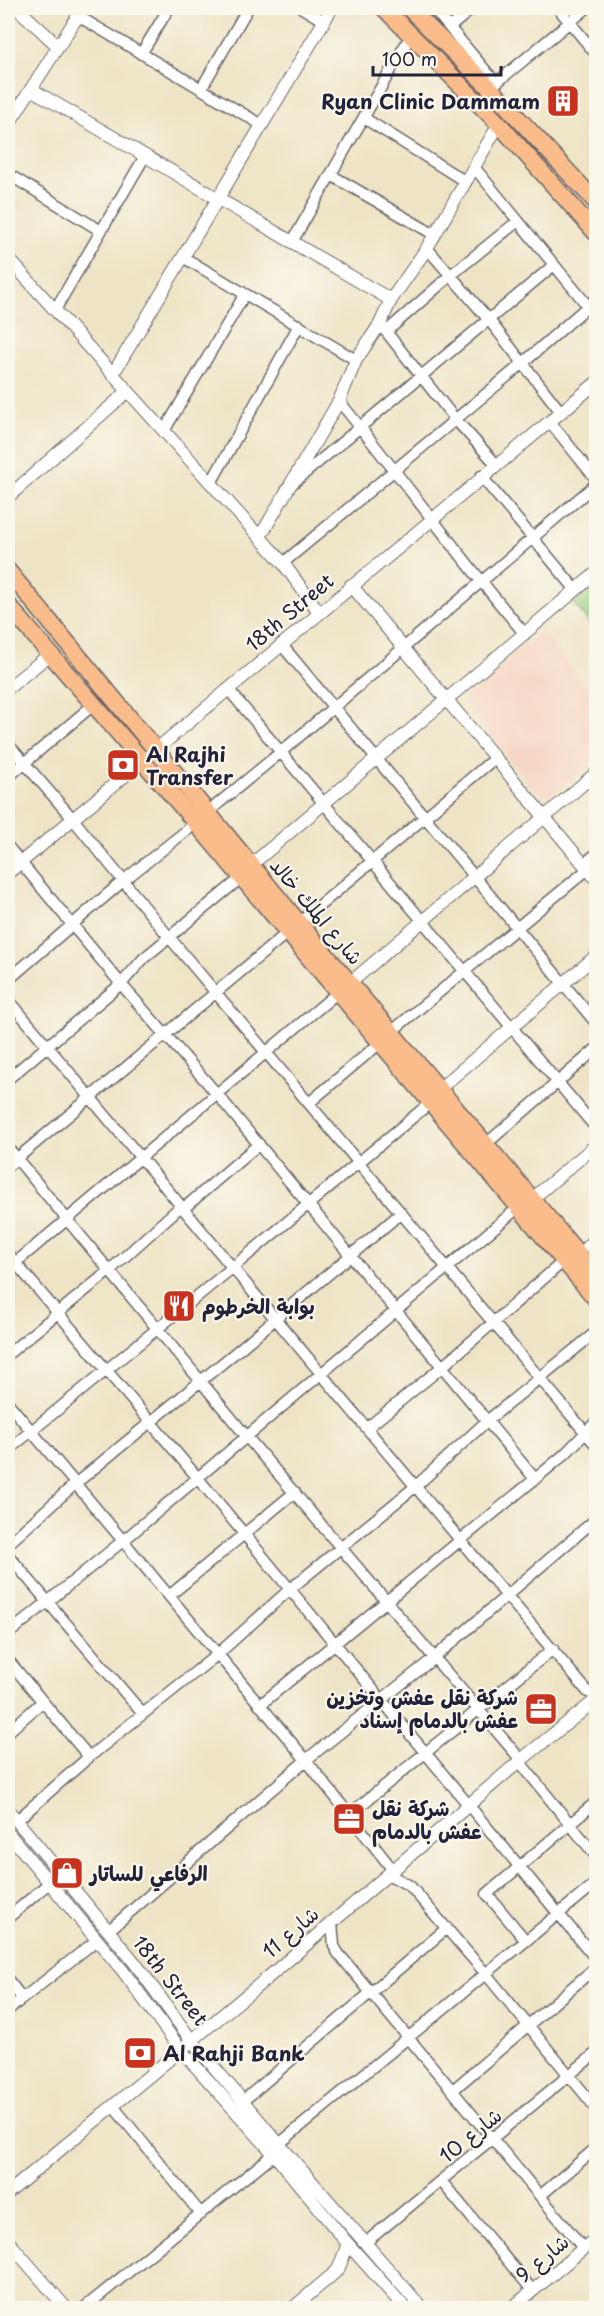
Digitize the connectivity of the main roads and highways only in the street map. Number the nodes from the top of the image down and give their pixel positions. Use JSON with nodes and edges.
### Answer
{"nodes":[{"id":1,"x":384,"y":8,"type":"edge"},
{"id":2,"x":409,"y":8,"type":"edge"},
{"id":3,"x":593,"y":191,"type":"edge"},
{"id":4,"x":597,"y":233,"type":"edge"},
{"id":5,"x":8,"y":571,"type":"edge"},
{"id":6,"x":8,"y":605,"type":"edge"},
{"id":7,"x":202,"y":818,"type":"junction"},
{"id":8,"x":293,"y":928,"type":"junction"},
{"id":9,"x":434,"y":1096,"type":"junction"},
{"id":10,"x":526,"y":1203,"type":"junction"},
{"id":11,"x":571,"y":1257,"type":"junction"},
{"id":12,"x":597,"y":1275,"type":"edge"},
{"id":13,"x":597,"y":1299,"type":"edge"}],
"edges":[{"from":1,"to":4,"type":"main road"},
{"from":2,"to":3,"type":"main road"},
{"from":5,"to":7,"type":"main road","name":"شارع الملك خالد"},
{"from":6,"to":7,"type":"main road","name":"شارع الملك خالد"},
{"from":7,"to":8,"type":"main road","name":"شارع الملك خالد"},
{"from":7,"to":8,"type":"main road","name":"شارع الملك خالد"},
{"from":8,"to":9,"type":"main road","name":"شارع الملك خالد"},
{"from":9,"to":10,"type":"main road","name":"شارع الملك خالد"},
{"from":9,"to":10,"type":"main road","name":"شارع الملك خالد"},
{"from":10,"to":11,"type":"main road","name":"شارع الملك خالد"},
{"from":11,"to":12,"type":"main road","name":"شارع الملك خالد"},
{"from":11,"to":13,"type":"main road","name":"شارع الملك خالد"}]}
